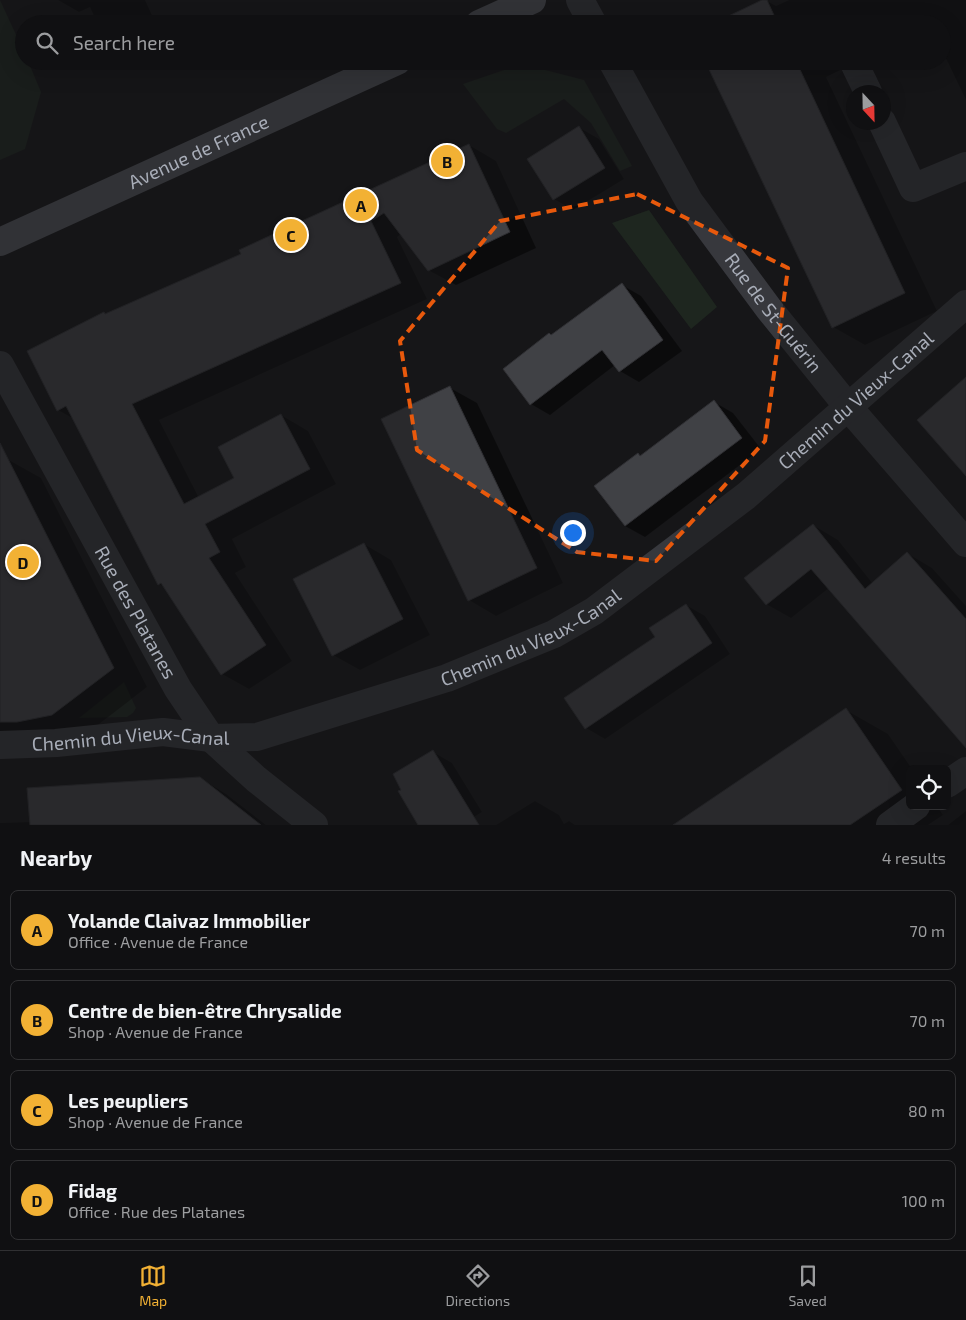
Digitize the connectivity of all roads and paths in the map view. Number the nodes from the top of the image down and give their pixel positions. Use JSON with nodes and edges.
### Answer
{"nodes":[{"id":1,"x":532,"y":0,"type":"edge"},
{"id":2,"x":580,"y":0,"type":"edge"},
{"id":3,"x":499,"y":15,"type":"edge"},
{"id":4,"x":588,"y":15,"type":"edge"},
{"id":5,"x":377,"y":70,"type":"edge"},
{"id":6,"x":617,"y":70,"type":"edge"},
{"id":7,"x":857,"y":70,"type":"edge"},
{"id":8,"x":865,"y":85,"type":"edge"},
{"id":9,"x":886,"y":130,"type":"edge"},
{"id":10,"x":966,"y":166,"type":"edge"},
{"id":11,"x":0,"y":242,"type":"edge"},
{"id":12,"x":966,"y":304,"type":"edge"},
{"id":13,"x":0,"y":365,"type":"edge"},
{"id":14,"x":849,"y":408,"type":"junction"},
{"id":15,"x":966,"y":543,"type":"edge"},
{"id":16,"x":211,"y":738,"type":"junction"},
{"id":17,"x":0,"y":745,"type":"edge"},
{"id":18,"x":966,"y":771,"type":"edge"},
{"id":19,"x":951,"y":781,"type":"edge"},
{"id":20,"x":911,"y":810,"type":"edge"},
{"id":21,"x":314,"y":825,"type":"edge"},
{"id":22,"x":890,"y":825,"type":"edge"}],
"edges":[{"from":1,"to":3,"type":"main road"},
{"from":2,"to":4,"type":"street"},
{"from":5,"to":11,"type":"main road","name":"Avenue de France"},
{"from":6,"to":14,"type":"street","name":"Rue de St-Guérin"},
{"from":7,"to":8,"type":"street"},
{"from":9,"to":10,"type":"street"},
{"from":12,"to":14,"type":"street","name":"Chemin du Vieux-Canal"},
{"from":13,"to":16,"type":"street","name":"Rue des Platanes"},
{"from":14,"to":15,"type":"street","name":"Rue de St-Guérin"},
{"from":14,"to":16,"type":"street","name":"Chemin du Vieux-Canal"},
{"from":16,"to":17,"type":"street","name":"Chemin du Vieux-Canal"},
{"from":16,"to":21,"type":"street","name":"Rue des Platanes"},
{"from":18,"to":19,"type":"street"},
{"from":20,"to":22,"type":"street"}]}
